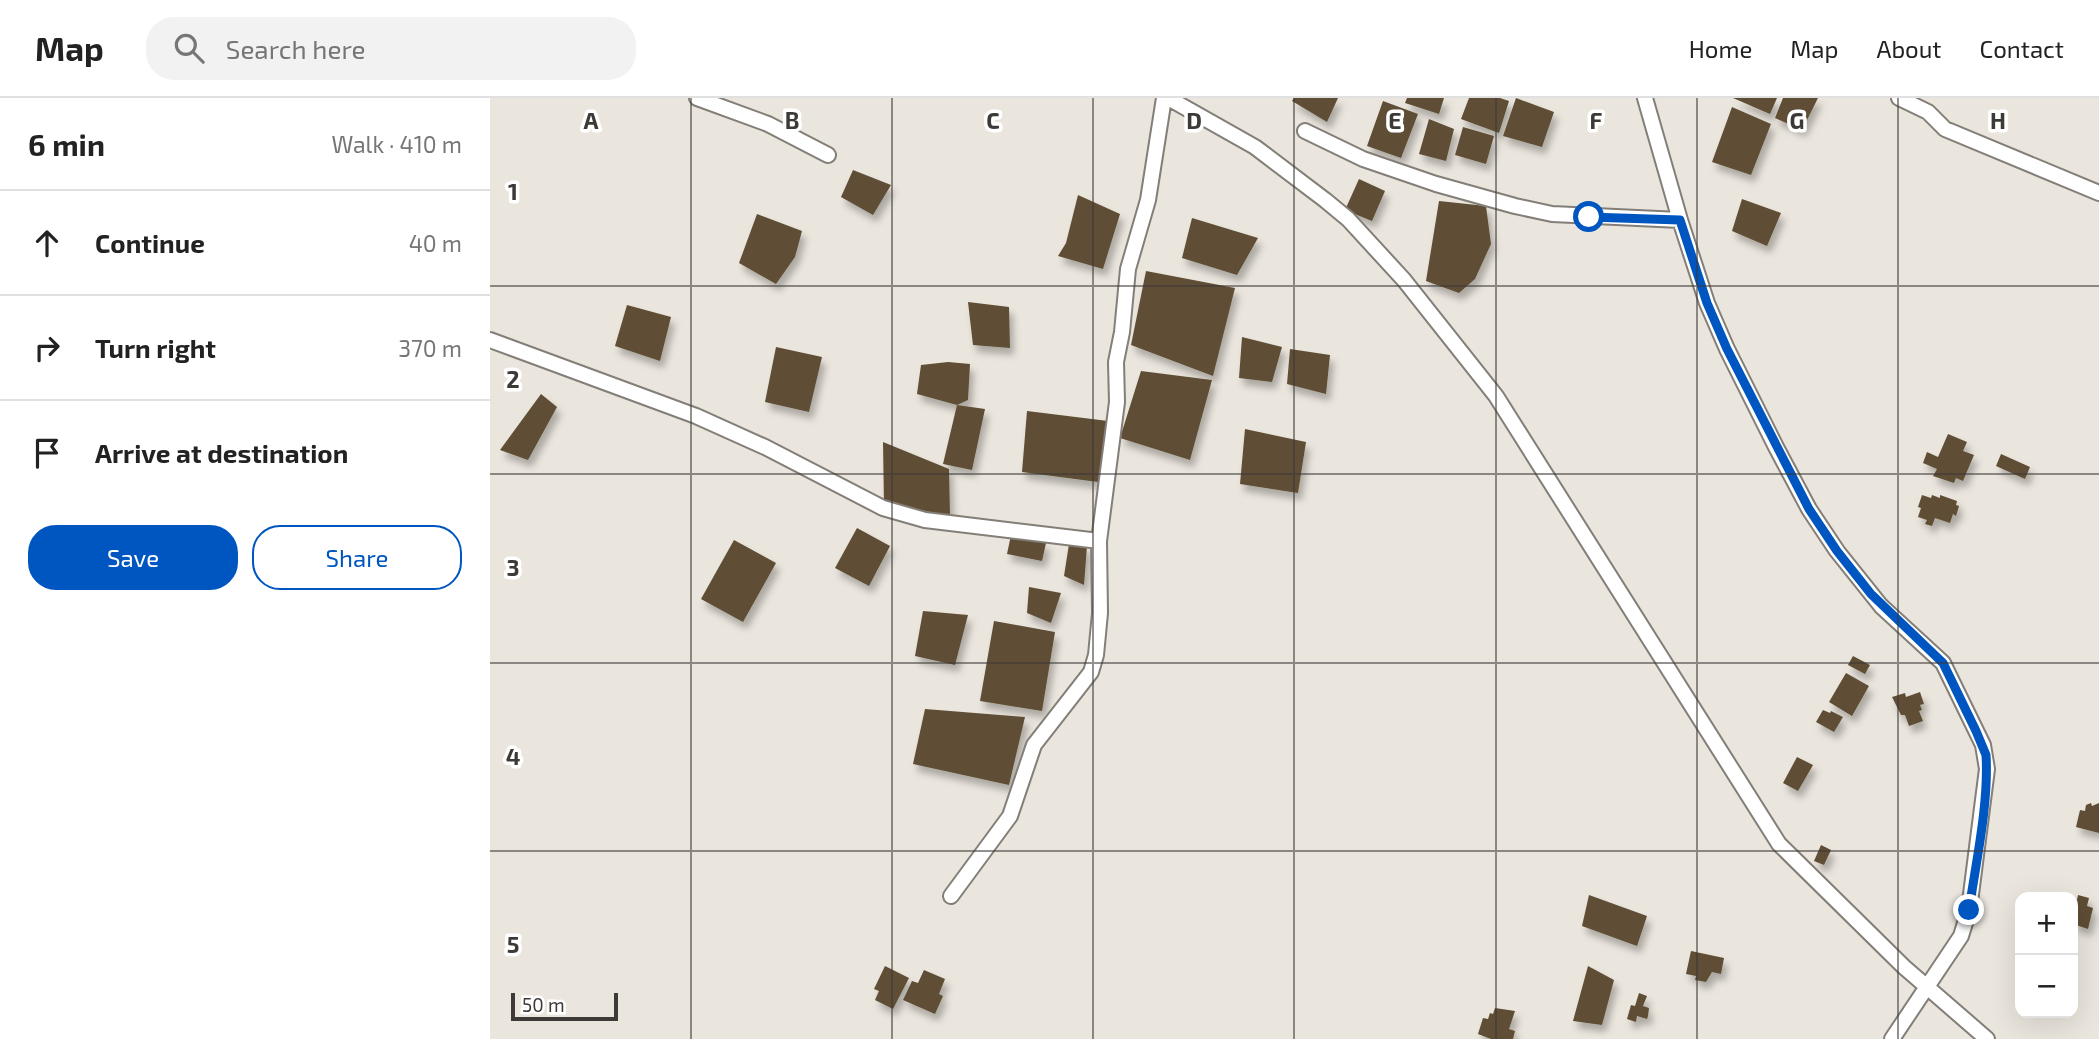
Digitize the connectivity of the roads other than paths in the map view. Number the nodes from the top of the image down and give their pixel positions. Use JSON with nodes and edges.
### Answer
{"nodes":[{"id":1,"x":697,"y":98,"type":"edge"},
{"id":2,"x":1166,"y":98,"type":"edge"},
{"id":3,"x":1645,"y":98,"type":"edge"},
{"id":4,"x":1899,"y":98,"type":"edge"},
{"id":5,"x":1305,"y":131,"type":"dead end"},
{"id":6,"x":828,"y":155,"type":"dead end"},
{"id":7,"x":2099,"y":193,"type":"edge"},
{"id":8,"x":1680,"y":220,"type":"junction"},
{"id":9,"x":490,"y":340,"type":"edge"},
{"id":10,"x":1099,"y":541,"type":"junction"},
{"id":11,"x":951,"y":896,"type":"dead end"},
{"id":12,"x":1928,"y":986,"type":"junction"},
{"id":13,"x":1892,"y":1039,"type":"edge"},
{"id":14,"x":1987,"y":1039,"type":"edge"}],
"edges":[{"from":1,"to":6,"type":"street"},
{"from":2,"to":10,"type":"street"},
{"from":2,"to":12,"type":"street"},
{"from":3,"to":8,"type":"street"},
{"from":4,"to":7,"type":"street"},
{"from":5,"to":8,"type":"street"},
{"from":8,"to":12,"type":"street"},
{"from":9,"to":10,"type":"street"},
{"from":10,"to":11,"type":"street"},
{"from":12,"to":13,"type":"street"},
{"from":12,"to":14,"type":"street"}]}
